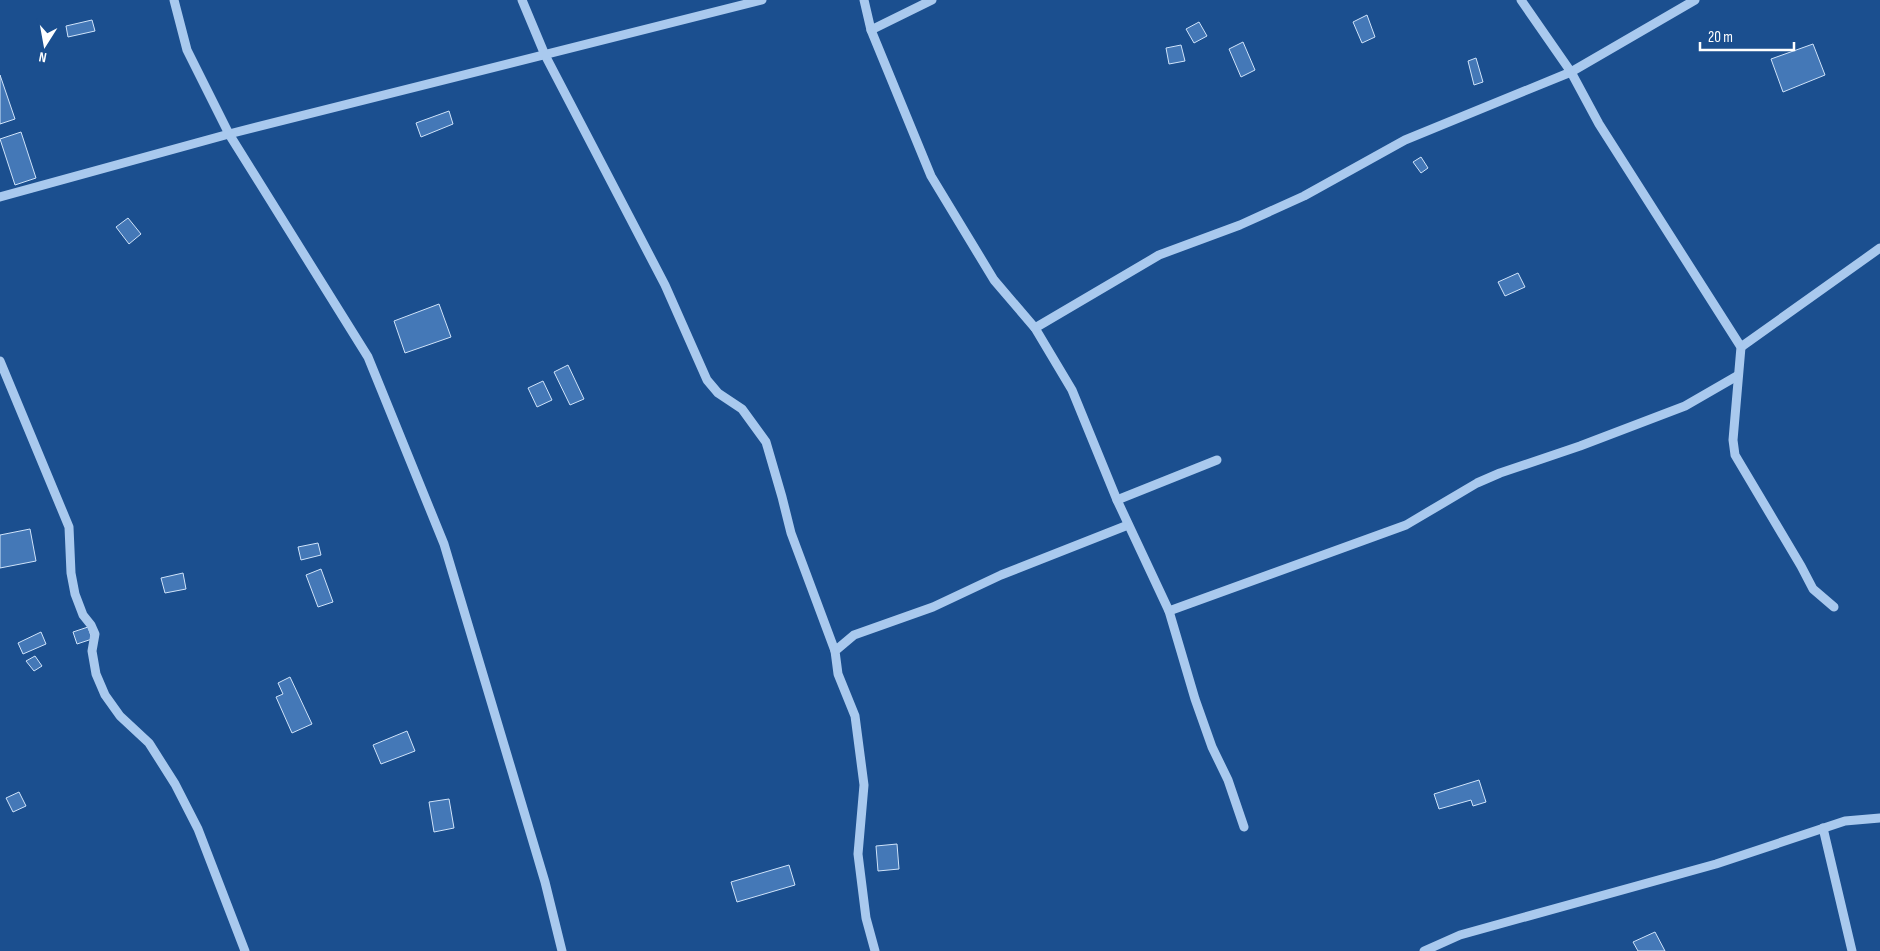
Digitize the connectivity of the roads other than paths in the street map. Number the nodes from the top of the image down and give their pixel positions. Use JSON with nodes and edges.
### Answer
{"nodes":[{"id":1,"x":174,"y":0,"type":"edge"},
{"id":2,"x":522,"y":0,"type":"edge"},
{"id":3,"x":762,"y":0,"type":"edge"},
{"id":4,"x":864,"y":0,"type":"edge"},
{"id":5,"x":932,"y":0,"type":"edge"},
{"id":6,"x":1521,"y":0,"type":"edge"},
{"id":7,"x":1695,"y":0,"type":"edge"},
{"id":8,"x":871,"y":30,"type":"junction"},
{"id":9,"x":545,"y":55,"type":"junction"},
{"id":10,"x":1571,"y":72,"type":"junction"},
{"id":11,"x":229,"y":134,"type":"junction"},
{"id":12,"x":0,"y":197,"type":"edge"},
{"id":13,"x":1880,"y":248,"type":"edge"},
{"id":14,"x":1035,"y":328,"type":"junction"},
{"id":15,"x":1741,"y":346,"type":"junction"},
{"id":16,"x":0,"y":361,"type":"edge"},
{"id":17,"x":1737,"y":376,"type":"junction"},
{"id":18,"x":1217,"y":460,"type":"dead end"},
{"id":19,"x":1117,"y":500,"type":"junction"},
{"id":20,"x":1128,"y":525,"type":"junction"},
{"id":21,"x":1834,"y":607,"type":"dead end"},
{"id":22,"x":1169,"y":611,"type":"junction"},
{"id":23,"x":835,"y":651,"type":"junction"},
{"id":24,"x":1880,"y":818,"type":"edge"},
{"id":25,"x":1244,"y":827,"type":"dead end"},
{"id":26,"x":1823,"y":828,"type":"junction"},
{"id":27,"x":245,"y":951,"type":"edge"},
{"id":28,"x":562,"y":951,"type":"edge"},
{"id":29,"x":875,"y":951,"type":"edge"},
{"id":30,"x":1424,"y":951,"type":"edge"},
{"id":31,"x":1852,"y":951,"type":"edge"}],
"edges":[{"from":1,"to":11,"type":"street"},
{"from":2,"to":9,"type":"street"},
{"from":3,"to":9,"type":"street"},
{"from":4,"to":8,"type":"street"},
{"from":5,"to":8,"type":"street"},
{"from":6,"to":10,"type":"street"},
{"from":7,"to":10,"type":"street"},
{"from":8,"to":14,"type":"street"},
{"from":9,"to":11,"type":"street"},
{"from":9,"to":23,"type":"street"},
{"from":10,"to":14,"type":"street"},
{"from":10,"to":15,"type":"street"},
{"from":11,"to":12,"type":"street"},
{"from":11,"to":28,"type":"street"},
{"from":13,"to":15,"type":"street"},
{"from":14,"to":19,"type":"street"},
{"from":15,"to":17,"type":"street"},
{"from":16,"to":27,"type":"street"},
{"from":17,"to":21,"type":"street"},
{"from":17,"to":22,"type":"street"},
{"from":18,"to":19,"type":"street"},
{"from":19,"to":20,"type":"street"},
{"from":20,"to":22,"type":"street"},
{"from":20,"to":23,"type":"street"},
{"from":22,"to":25,"type":"street"},
{"from":23,"to":29,"type":"street"},
{"from":24,"to":26,"type":"street"},
{"from":26,"to":30,"type":"street"},
{"from":26,"to":31,"type":"street"}]}
